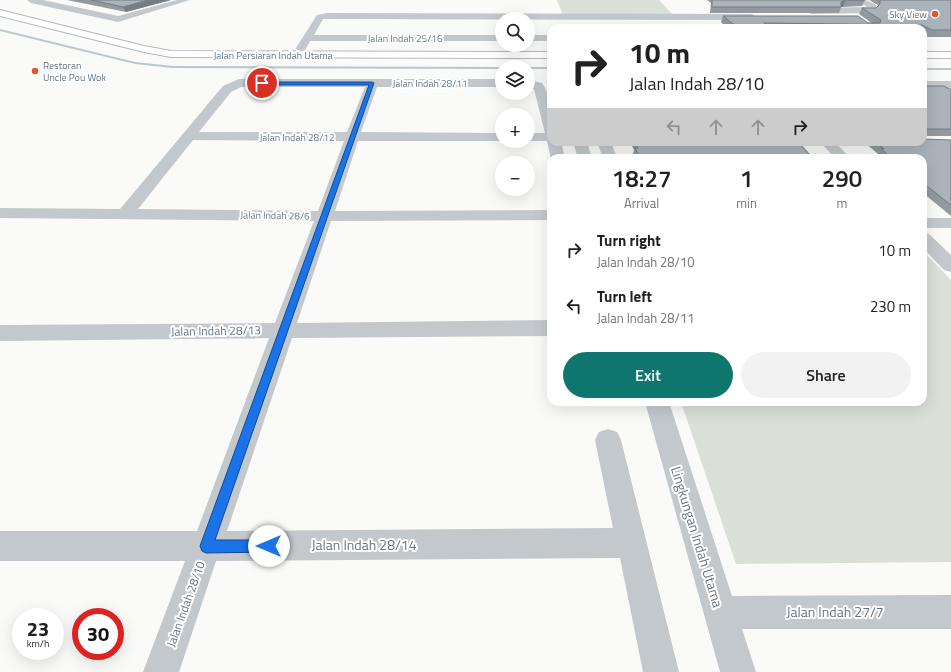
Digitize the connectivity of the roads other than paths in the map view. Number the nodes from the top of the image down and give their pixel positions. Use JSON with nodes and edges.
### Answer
{"nodes":[{"id":1,"x":31,"y":0,"type":"edge"},
{"id":2,"x":186,"y":0,"type":"edge"},
{"id":3,"x":860,"y":0,"type":"edge"},
{"id":4,"x":0,"y":4,"type":"edge"},
{"id":5,"x":664,"y":6,"type":"dead end"},
{"id":6,"x":690,"y":8,"type":"dead end"},
{"id":7,"x":559,"y":10,"type":"dead end"},
{"id":8,"x":0,"y":13,"type":"edge"},
{"id":9,"x":321,"y":13,"type":"junction"},
{"id":10,"x":643,"y":17,"type":"junction"},
{"id":11,"x":675,"y":17,"type":"junction"},
{"id":12,"x":700,"y":17,"type":"junction"},
{"id":13,"x":858,"y":20,"type":"edge"},
{"id":14,"x":649,"y":24,"type":"edge"},
{"id":15,"x":681,"y":24,"type":"edge"},
{"id":16,"x":707,"y":24,"type":"edge"},
{"id":17,"x":92,"y":25,"type":"dead end"},
{"id":18,"x":308,"y":38,"type":"junction"},
{"id":19,"x":495,"y":38,"type":"edge"},
{"id":20,"x":535,"y":38,"type":"edge"},
{"id":21,"x":547,"y":38,"type":"edge"},
{"id":22,"x":169,"y":43,"type":"dead end"},
{"id":23,"x":301,"y":48,"type":"junction"},
{"id":24,"x":927,"y":48,"type":"edge"},
{"id":25,"x":951,"y":48,"type":"edge"},
{"id":26,"x":547,"y":49,"type":"edge"},
{"id":27,"x":951,"y":54,"type":"edge"},
{"id":28,"x":547,"y":55,"type":"edge"},
{"id":29,"x":927,"y":55,"type":"edge"},
{"id":30,"x":372,"y":83,"type":"junction"},
{"id":31,"x":495,"y":84,"type":"edge"},
{"id":32,"x":927,"y":85,"type":"edge"},
{"id":33,"x":951,"y":85,"type":"edge"},
{"id":34,"x":535,"y":86,"type":"edge"},
{"id":35,"x":547,"y":116,"type":"edge"},
{"id":36,"x":188,"y":136,"type":"junction"},
{"id":37,"x":352,"y":137,"type":"junction"},
{"id":38,"x":495,"y":137,"type":"edge"},
{"id":39,"x":535,"y":137,"type":"edge"},
{"id":40,"x":547,"y":137,"type":"edge"},
{"id":41,"x":831,"y":146,"type":"edge"},
{"id":42,"x":839,"y":154,"type":"edge"},
{"id":43,"x":1,"y":214,"type":"edge"},
{"id":44,"x":124,"y":214,"type":"junction"},
{"id":45,"x":547,"y":215,"type":"edge"},
{"id":46,"x":324,"y":216,"type":"junction"},
{"id":47,"x":927,"y":223,"type":"edge"},
{"id":48,"x":951,"y":223,"type":"edge"},
{"id":49,"x":927,"y":242,"type":"edge"},
{"id":50,"x":951,"y":266,"type":"edge"},
{"id":51,"x":547,"y":328,"type":"edge"},
{"id":52,"x":283,"y":330,"type":"junction"},
{"id":53,"x":0,"y":333,"type":"edge"},
{"id":54,"x":658,"y":406,"type":"edge"},
{"id":55,"x":608,"y":440,"type":"dead end"},
{"id":56,"x":631,"y":543,"type":"junction"},
{"id":57,"x":0,"y":546,"type":"edge"},
{"id":58,"x":206,"y":546,"type":"junction"},
{"id":59,"x":951,"y":612,"type":"edge"},
{"id":60,"x":720,"y":613,"type":"junction"},
{"id":61,"x":161,"y":672,"type":"edge"},
{"id":62,"x":661,"y":672,"type":"edge"},
{"id":63,"x":738,"y":672,"type":"edge"}],
"edges":[{"from":1,"to":2,"type":"street"},
{"from":3,"to":13,"type":"street"},
{"from":4,"to":17,"type":"main road"},
{"from":5,"to":11,"type":"street"},
{"from":6,"to":12,"type":"street"},
{"from":7,"to":9,"type":"street"},
{"from":8,"to":28,"type":"main road","name":"Jalan Persiaran Indah Utama"},
{"from":9,"to":10,"type":"street"},
{"from":9,"to":18,"type":"street"},
{"from":10,"to":11,"type":"street"},
{"from":10,"to":14,"type":"street"},
{"from":11,"to":12,"type":"street"},
{"from":11,"to":15,"type":"street"},
{"from":12,"to":16,"type":"street"},
{"from":18,"to":19,"type":"street","name":"Jalan Indah 25/16"},
{"from":18,"to":23,"type":"street"},
{"from":20,"to":21,"type":"street"},
{"from":22,"to":23,"type":"main road","name":"Jalan Persiaran Indah Utama"},
{"from":23,"to":26,"type":"main road","name":"Jalan Persiaran Indah Utama"},
{"from":24,"to":25,"type":"main road"},
{"from":27,"to":29,"type":"main road"},
{"from":30,"to":31,"type":"street","name":"Jalan Indah 28/11"},
{"from":30,"to":36,"type":"street","name":"Jalan Indah 28/11"},
{"from":30,"to":37,"type":"street","name":"Jalan Indah 28/10"},
{"from":32,"to":33,"type":"street"},
{"from":34,"to":35,"type":"street"},
{"from":36,"to":37,"type":"street","name":"Jalan Indah 28/12"},
{"from":36,"to":44,"type":"street"},
{"from":37,"to":38,"type":"street","name":"Jalan Indah 28/12"},
{"from":37,"to":46,"type":"street","name":"Jalan Indah 28/10"},
{"from":39,"to":40,"type":"street"},
{"from":41,"to":42,"type":"street"},
{"from":43,"to":44,"type":"street","name":"Jalan Indah 28/6"},
{"from":44,"to":46,"type":"street","name":"Jalan Indah 28/6"},
{"from":45,"to":46,"type":"street","name":"Jalan Indah 28/6"},
{"from":46,"to":52,"type":"street","name":"Jalan Indah 28/10"},
{"from":47,"to":48,"type":"street"},
{"from":49,"to":50,"type":"street"},
{"from":51,"to":52,"type":"street","name":"Jalan Indah 28/13"},
{"from":52,"to":53,"type":"street","name":"Jalan Indah 28/13"},
{"from":52,"to":58,"type":"street","name":"Jalan Indah 28/10"},
{"from":54,"to":60,"type":"street","name":"Lingkungan Indah Utama"},
{"from":55,"to":56,"type":"street"},
{"from":56,"to":58,"type":"street","name":"Jalan Indah 28/14"},
{"from":56,"to":62,"type":"street"},
{"from":57,"to":58,"type":"street","name":"Jalan Indah 28/14"},
{"from":58,"to":61,"type":"street","name":"Jalan Indah 28/10"},
{"from":59,"to":60,"type":"street","name":"Jalan Indah 27/7"},
{"from":60,"to":63,"type":"street","name":"Lingkungan Indah Utama"}]}
